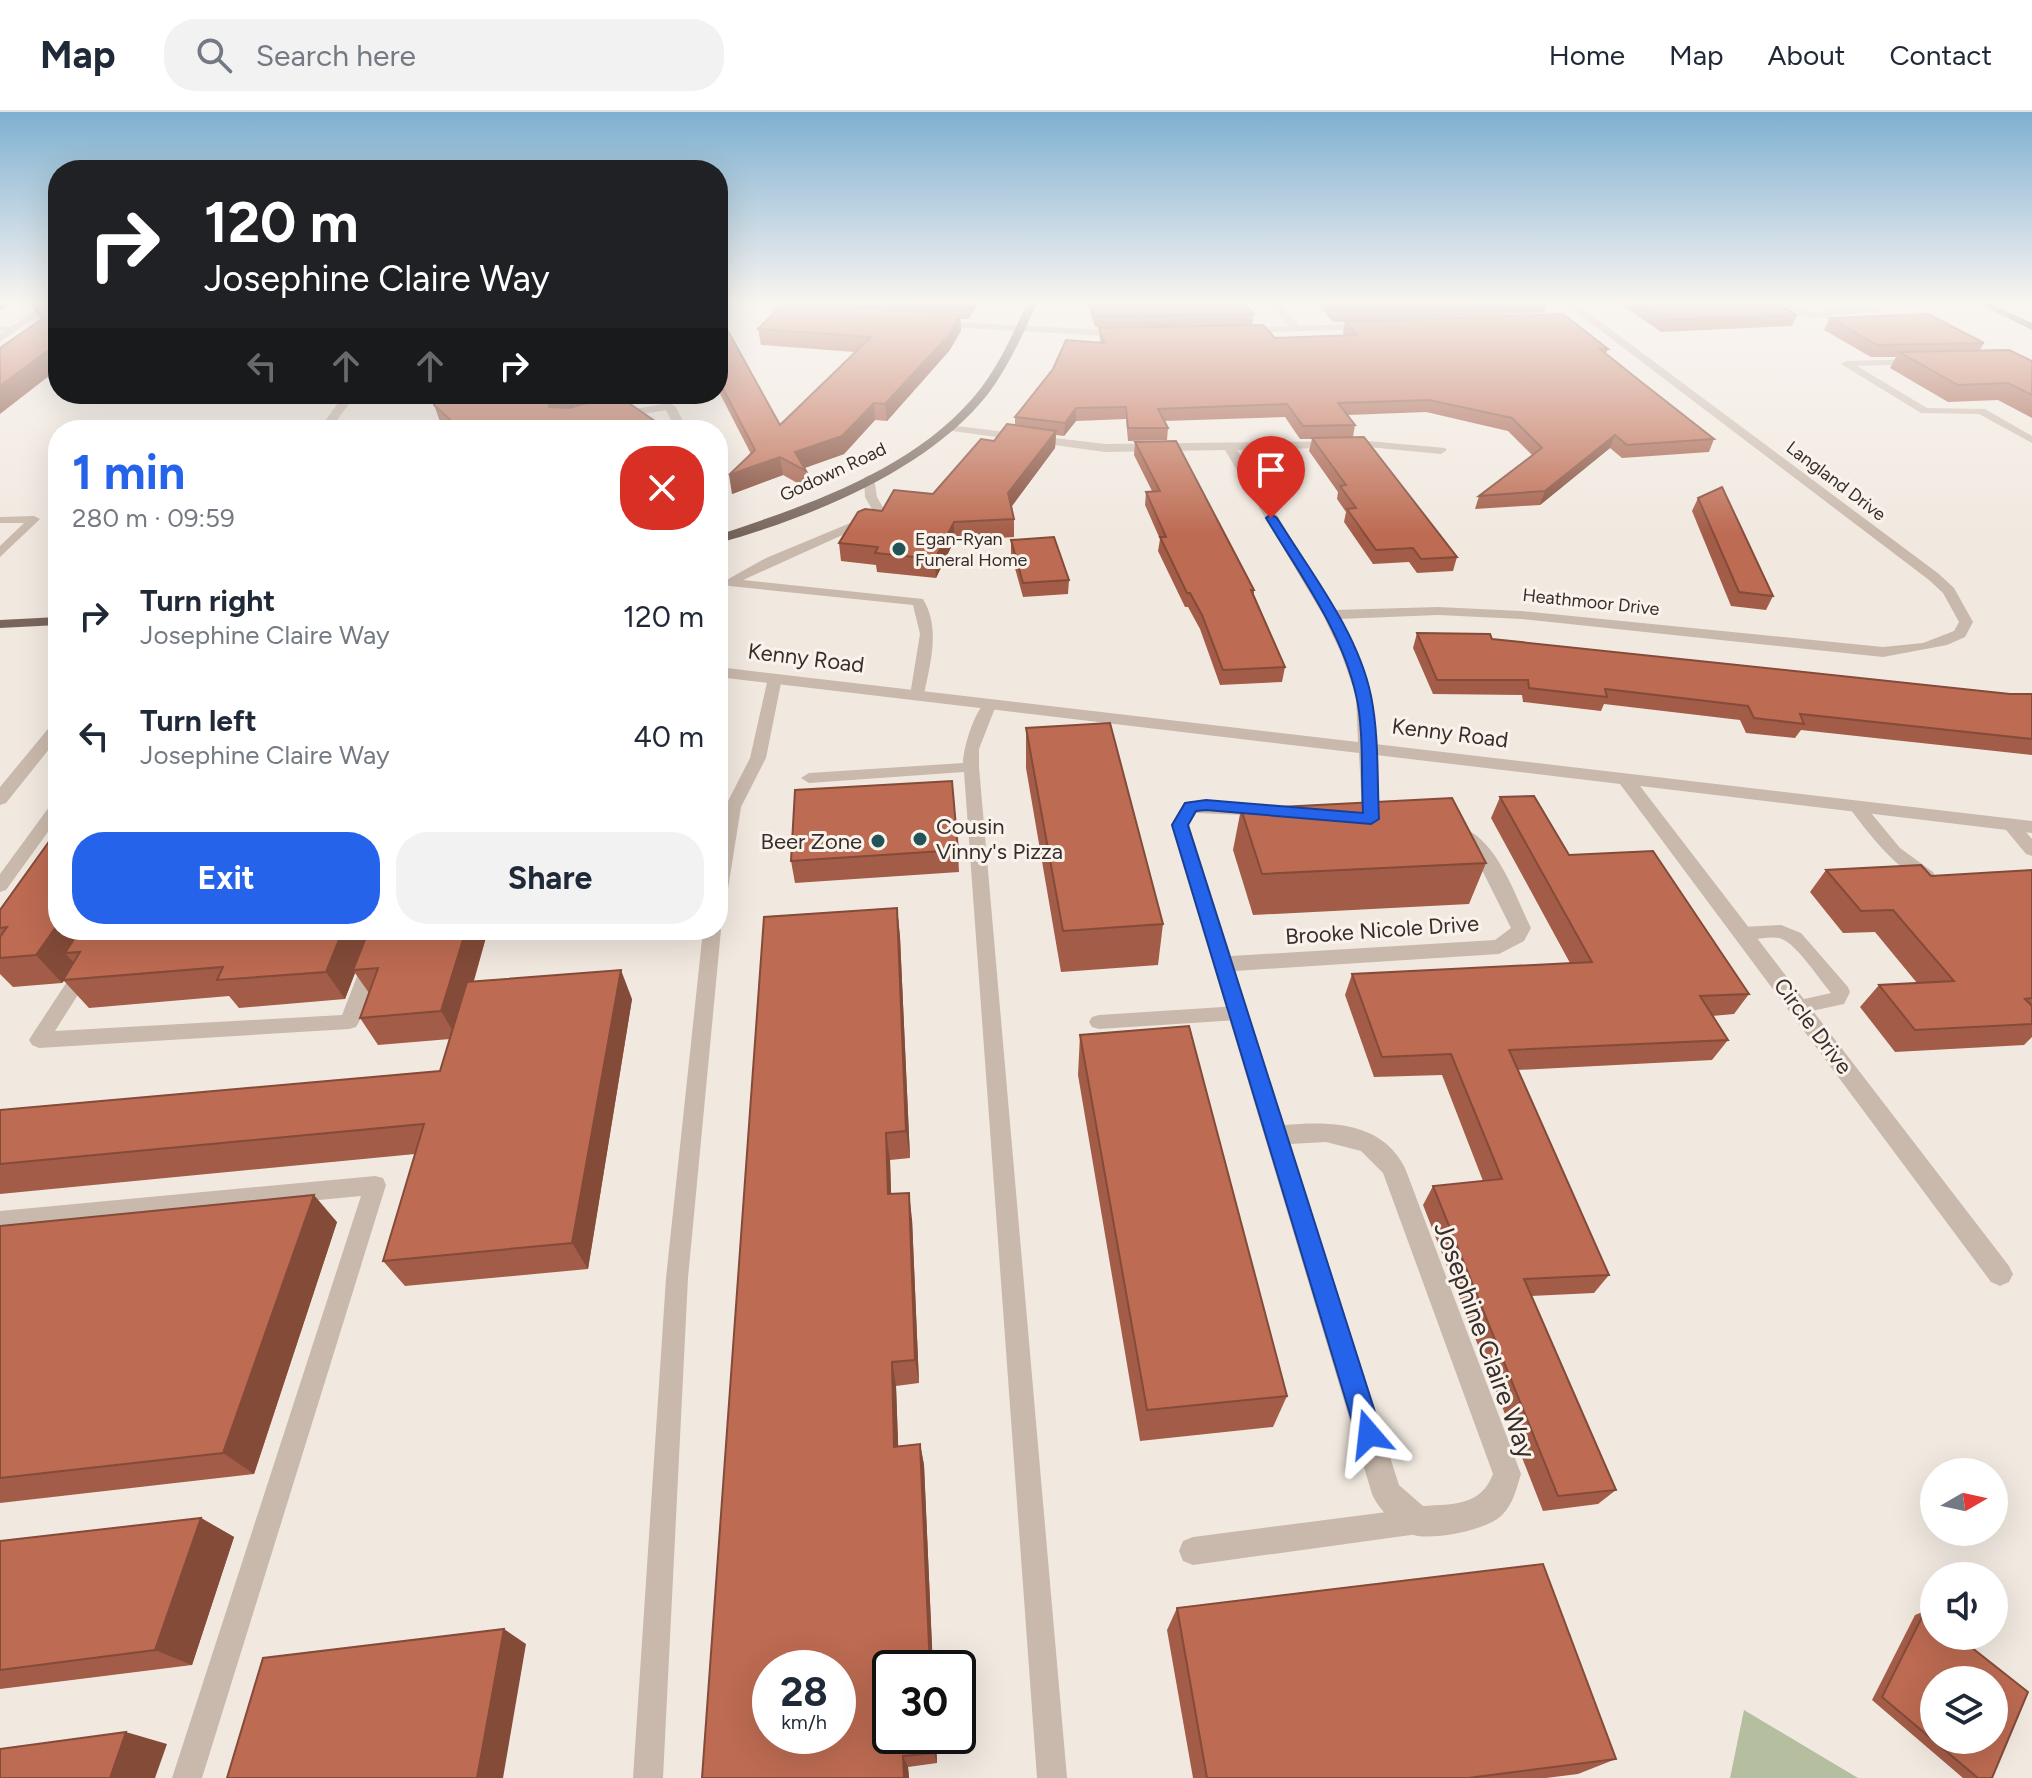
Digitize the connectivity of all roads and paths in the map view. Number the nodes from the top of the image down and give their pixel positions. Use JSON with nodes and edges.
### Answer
{"nodes":[{"id":1,"x":991,"y":380,"type":"edge"},
{"id":2,"x":1671,"y":380,"type":"edge"},
{"id":3,"x":1872,"y":380,"type":"edge"},
{"id":4,"x":595,"y":420,"type":"edge"},
{"id":5,"x":677,"y":420,"type":"edge"},
{"id":6,"x":949,"y":428,"type":"junction"},
{"id":7,"x":2032,"y":440,"type":"edge"},
{"id":8,"x":1228,"y":445,"type":"junction"},
{"id":9,"x":1441,"y":450,"type":"dead end"},
{"id":10,"x":869,"y":478,"type":"junction"},
{"id":11,"x":0,"y":520,"type":"edge"},
{"id":12,"x":728,"y":535,"type":"edge"},
{"id":13,"x":0,"y":553,"type":"edge"},
{"id":14,"x":1330,"y":615,"type":"junction"},
{"id":15,"x":48,"y":622,"type":"edge"},
{"id":16,"x":0,"y":624,"type":"edge"},
{"id":17,"x":1847,"y":650,"type":"joint"},
{"id":18,"x":728,"y":673,"type":"edge"},
{"id":19,"x":775,"y":678,"type":"junction"},
{"id":20,"x":917,"y":695,"type":"junction"},
{"id":21,"x":990,"y":703,"type":"junction"},
{"id":22,"x":48,"y":739,"type":"edge"},
{"id":23,"x":1366,"y":747,"type":"junction"},
{"id":24,"x":971,"y":767,"type":"junction"},
{"id":25,"x":809,"y":778,"type":"dead end"},
{"id":26,"x":1625,"y":779,"type":"junction"},
{"id":27,"x":0,"y":799,"type":"edge"},
{"id":28,"x":1856,"y":806,"type":"junction"},
{"id":29,"x":1296,"y":813,"type":"edge"},
{"id":30,"x":1341,"y":816,"type":"edge"},
{"id":31,"x":48,"y":821,"type":"edge"},
{"id":32,"x":2010,"y":825,"type":"junction"},
{"id":33,"x":2032,"y":827,"type":"edge"},
{"id":34,"x":1439,"y":828,"type":"edge"},
{"id":35,"x":728,"y":836,"type":"edge"},
{"id":36,"x":2032,"y":850,"type":"edge"},
{"id":37,"x":1940,"y":880,"type":"edge"},
{"id":38,"x":0,"y":886,"type":"edge"},
{"id":39,"x":1742,"y":933,"type":"junction"},
{"id":40,"x":104,"y":940,"type":"edge"},
{"id":41,"x":380,"y":940,"type":"edge"},
{"id":42,"x":711,"y":940,"type":"edge"},
{"id":43,"x":1224,"y":964,"type":"junction"},
{"id":44,"x":1798,"y":1007,"type":"junction"},
{"id":45,"x":1238,"y":1013,"type":"junction"},
{"id":46,"x":1099,"y":1022,"type":"dead end"},
{"id":47,"x":1276,"y":1135,"type":"junction"},
{"id":48,"x":0,"y":1221,"type":"edge"},
{"id":49,"x":2000,"y":1274,"type":"dead end"},
{"id":50,"x":1418,"y":1521,"type":"junction"},
{"id":51,"x":1193,"y":1551,"type":"dead end"},
{"id":52,"x":187,"y":1778,"type":"edge"},
{"id":53,"x":648,"y":1778,"type":"edge"},
{"id":54,"x":1052,"y":1778,"type":"edge"}],
"edges":[{"from":1,"to":6,"type":"main road","name":"Godown Road"},
{"from":2,"to":17,"type":"street","name":"Langland Drive"},
{"from":3,"to":7,"type":"lane"},
{"from":4,"to":5,"type":"street"},
{"from":6,"to":8,"type":"street"},
{"from":6,"to":10,"type":"main road","name":"Godown Road"},
{"from":8,"to":9,"type":"street"},
{"from":8,"to":14,"type":"street"},
{"from":10,"to":12,"type":"main road","name":"Godown Road"},
{"from":10,"to":20,"type":"lane"},
{"from":11,"to":13,"type":"lane"},
{"from":14,"to":17,"type":"street","name":"Heathmoor Drive"},
{"from":14,"to":23,"type":"street"},
{"from":15,"to":16,"type":"main road"},
{"from":18,"to":19,"type":"street","name":"Kenny Road"},
{"from":19,"to":20,"type":"street","name":"Kenny Road"},
{"from":19,"to":35,"type":"lane"},
{"from":20,"to":21,"type":"street","name":"Kenny Road"},
{"from":21,"to":23,"type":"street","name":"Kenny Road"},
{"from":21,"to":24,"type":"lane"},
{"from":22,"to":27,"type":"street"},
{"from":23,"to":26,"type":"street","name":"Kenny Road"},
{"from":23,"to":30,"type":"street"},
{"from":24,"to":25,"type":"lane"},
{"from":24,"to":54,"type":"lane"},
{"from":26,"to":28,"type":"street","name":"Kenny Road"},
{"from":26,"to":39,"type":"street","name":"Circle Drive"},
{"from":28,"to":32,"type":"street","name":"Kenny Road"},
{"from":28,"to":37,"type":"lane"},
{"from":29,"to":43,"type":"street"},
{"from":31,"to":38,"type":"lane"},
{"from":32,"to":33,"type":"street","name":"Kenny Road"},
{"from":32,"to":36,"type":"lane"},
{"from":34,"to":43,"type":"street","name":"Brooke Nicole Drive"},
{"from":39,"to":44,"type":"street","name":"Circle Drive"},
{"from":39,"to":44,"type":"lane"},
{"from":40,"to":41,"type":"lane"},
{"from":42,"to":53,"type":"lane"},
{"from":43,"to":45,"type":"street"},
{"from":44,"to":49,"type":"street","name":"Circle Drive"},
{"from":45,"to":46,"type":"lane"},
{"from":45,"to":47,"type":"street"},
{"from":47,"to":50,"type":"street"},
{"from":47,"to":50,"type":"street","name":"Josephine Claire Way"},
{"from":48,"to":52,"type":"lane"},
{"from":50,"to":51,"type":"lane"}]}
